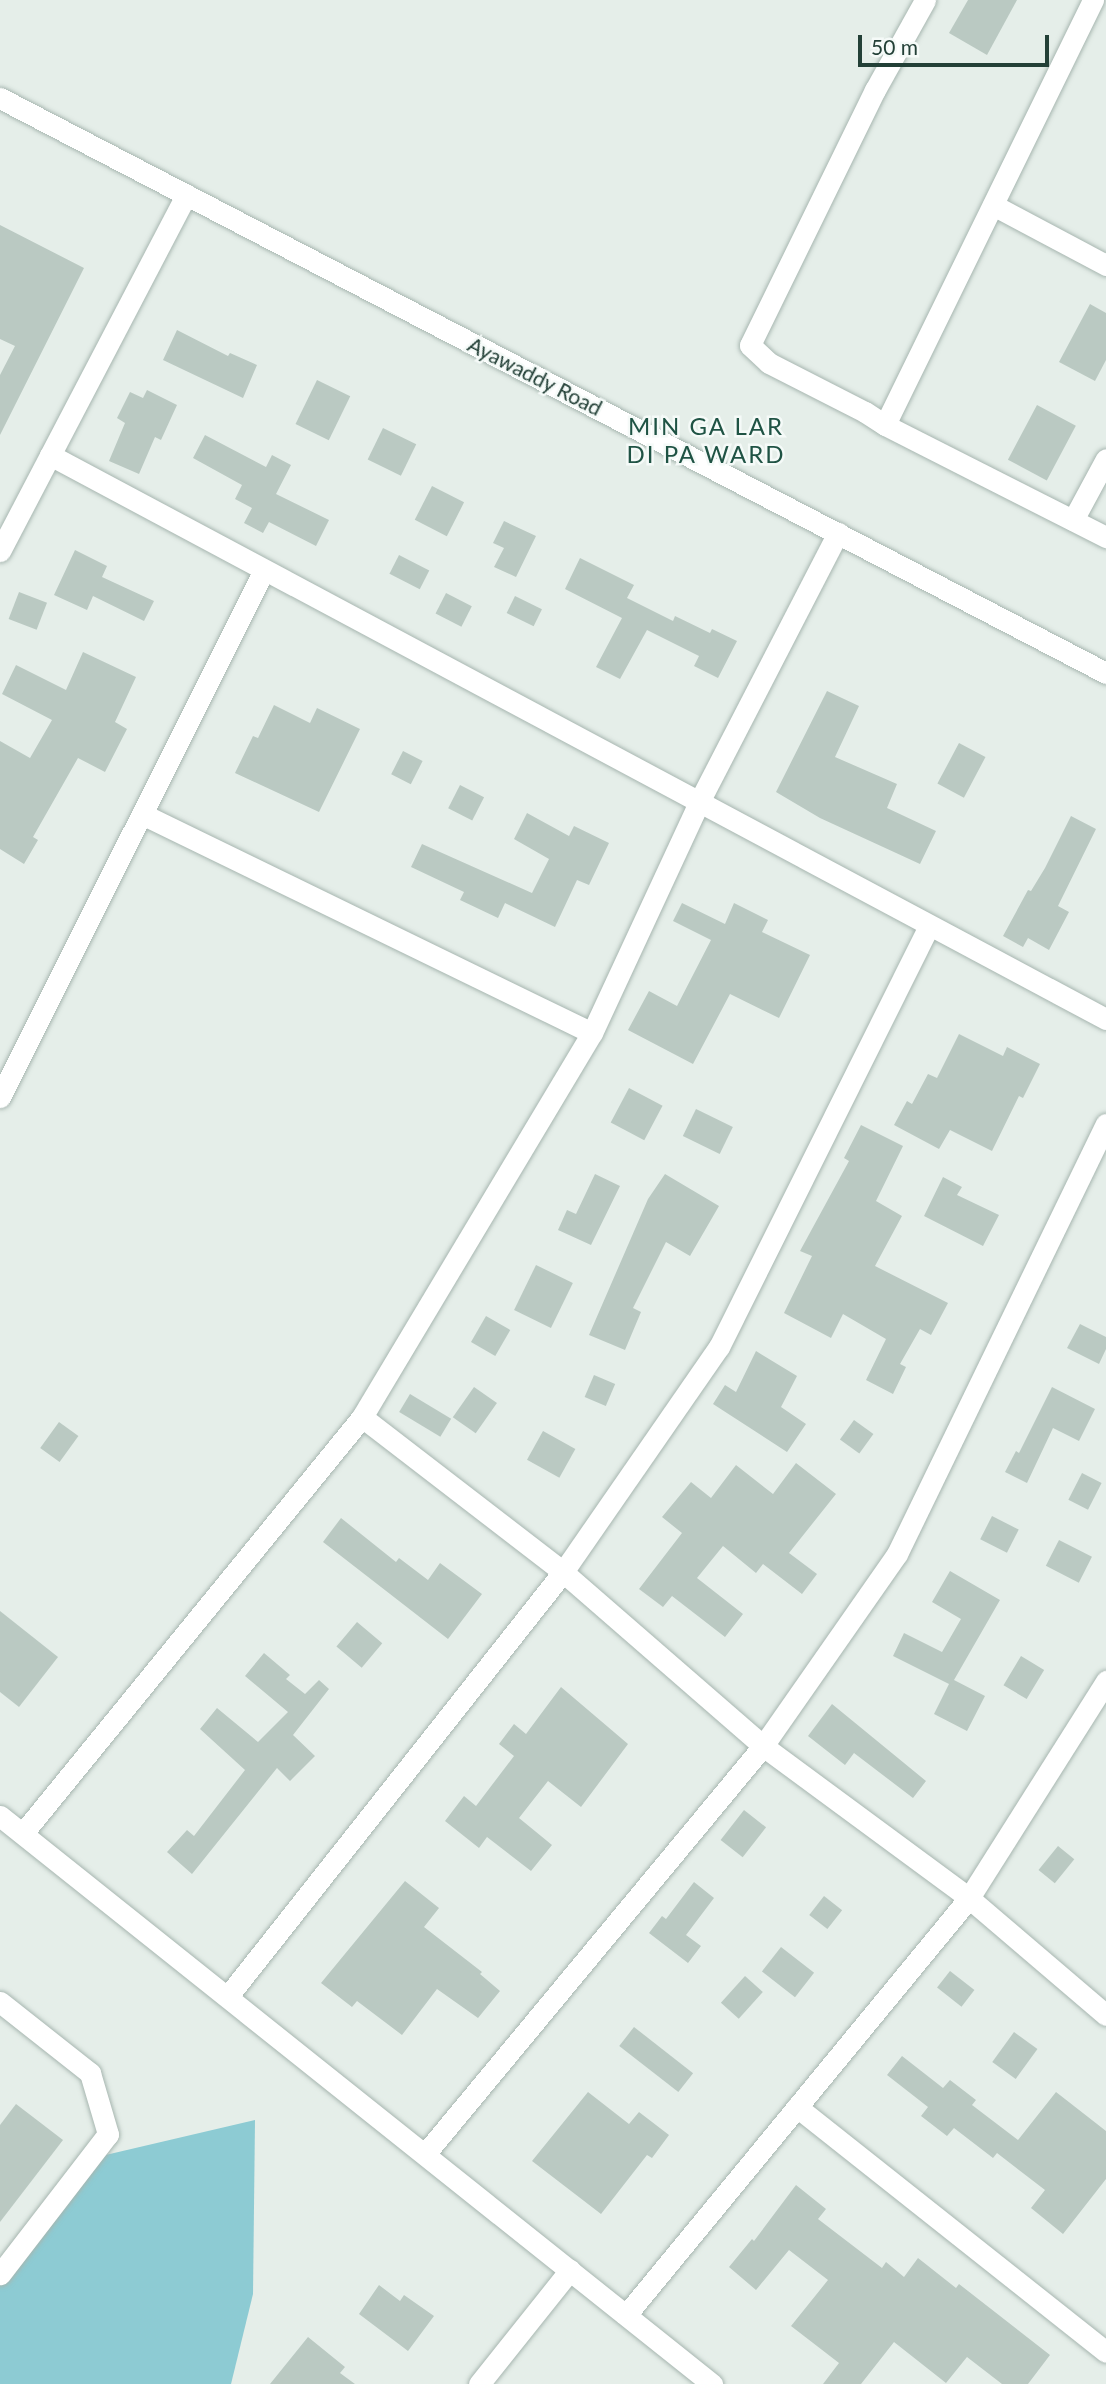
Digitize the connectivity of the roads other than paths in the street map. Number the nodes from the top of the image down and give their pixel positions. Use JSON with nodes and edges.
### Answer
{"nodes":[{"id":1,"x":925,"y":0,"type":"edge"},
{"id":2,"x":1093,"y":0,"type":"edge"},
{"id":3,"x":0,"y":98,"type":"edge"},
{"id":4,"x":187,"y":195,"type":"junction"},
{"id":5,"x":993,"y":205,"type":"junction"},
{"id":6,"x":1106,"y":265,"type":"edge"},
{"id":7,"x":885,"y":425,"type":"junction"},
{"id":8,"x":50,"y":455,"type":"junction"},
{"id":9,"x":1106,"y":459,"type":"edge"},
{"id":10,"x":1073,"y":520,"type":"junction"},
{"id":11,"x":838,"y":533,"type":"junction"},
{"id":12,"x":1106,"y":537,"type":"edge"},
{"id":13,"x":0,"y":551,"type":"edge"},
{"id":14,"x":264,"y":570,"type":"junction"},
{"id":15,"x":1106,"y":673,"type":"edge"},
{"id":16,"x":699,"y":802,"type":"junction"},
{"id":17,"x":142,"y":814,"type":"junction"},
{"id":18,"x":929,"y":925,"type":"junction"},
{"id":19,"x":1106,"y":1020,"type":"edge"},
{"id":20,"x":592,"y":1033,"type":"junction"},
{"id":21,"x":0,"y":1097,"type":"edge"},
{"id":22,"x":1106,"y":1124,"type":"edge"},
{"id":23,"x":362,"y":1417,"type":"junction"},
{"id":24,"x":563,"y":1572,"type":"junction"},
{"id":25,"x":1105,"y":1685,"type":"edge"},
{"id":26,"x":763,"y":1746,"type":"junction"},
{"id":27,"x":0,"y":1816,"type":"edge"},
{"id":28,"x":23,"y":1833,"type":"junction"},
{"id":29,"x":969,"y":1898,"type":"junction"},
{"id":30,"x":228,"y":1996,"type":"junction"},
{"id":31,"x":0,"y":2002,"type":"edge"},
{"id":32,"x":1106,"y":2015,"type":"edge"},
{"id":33,"x":797,"y":2107,"type":"junction"},
{"id":34,"x":425,"y":2154,"type":"junction"},
{"id":35,"x":570,"y":2270,"type":"junction"},
{"id":36,"x":0,"y":2274,"type":"edge"},
{"id":37,"x":626,"y":2315,"type":"junction"},
{"id":38,"x":1106,"y":2352,"type":"edge"},
{"id":39,"x":479,"y":2384,"type":"edge"},
{"id":40,"x":712,"y":2384,"type":"edge"}],
"edges":[{"from":1,"to":7,"type":"street"},
{"from":2,"to":5,"type":"street"},
{"from":3,"to":4,"type":"street","name":"Ayawaddy Road"},
{"from":4,"to":8,"type":"street"},
{"from":4,"to":11,"type":"street","name":"Ayawaddy Road"},
{"from":5,"to":6,"type":"street"},
{"from":5,"to":7,"type":"street"},
{"from":7,"to":10,"type":"street"},
{"from":8,"to":13,"type":"street"},
{"from":8,"to":14,"type":"street"},
{"from":9,"to":10,"type":"street"},
{"from":10,"to":12,"type":"street"},
{"from":11,"to":15,"type":"street","name":"Ayawaddy Road"},
{"from":11,"to":16,"type":"street"},
{"from":14,"to":16,"type":"street"},
{"from":14,"to":17,"type":"street"},
{"from":16,"to":18,"type":"street"},
{"from":16,"to":20,"type":"street"},
{"from":17,"to":20,"type":"street"},
{"from":17,"to":21,"type":"street"},
{"from":18,"to":19,"type":"street"},
{"from":18,"to":24,"type":"street"},
{"from":20,"to":23,"type":"street"},
{"from":22,"to":26,"type":"street"},
{"from":23,"to":24,"type":"street"},
{"from":23,"to":28,"type":"street"},
{"from":24,"to":26,"type":"street"},
{"from":24,"to":30,"type":"street"},
{"from":25,"to":29,"type":"street"},
{"from":26,"to":29,"type":"street"},
{"from":26,"to":34,"type":"street"},
{"from":27,"to":28,"type":"street"},
{"from":28,"to":30,"type":"street"},
{"from":29,"to":32,"type":"street"},
{"from":29,"to":33,"type":"street"},
{"from":30,"to":34,"type":"street"},
{"from":31,"to":36,"type":"street"},
{"from":33,"to":37,"type":"street"},
{"from":33,"to":38,"type":"street"},
{"from":34,"to":35,"type":"street"},
{"from":35,"to":37,"type":"street"},
{"from":35,"to":39,"type":"street"},
{"from":37,"to":40,"type":"street"}]}
